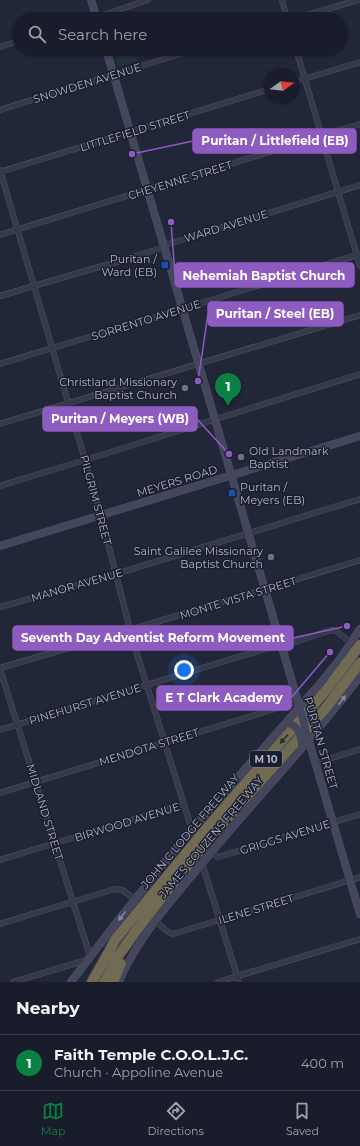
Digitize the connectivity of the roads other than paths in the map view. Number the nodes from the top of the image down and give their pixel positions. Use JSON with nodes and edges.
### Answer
{"nodes":[{"id":1,"x":91,"y":0,"type":"edge"},
{"id":2,"x":148,"y":0,"type":"edge"},
{"id":3,"x":282,"y":0,"type":"edge"},
{"id":4,"x":358,"y":0,"type":"edge"},
{"id":5,"x":94,"y":12,"type":"edge"},
{"id":6,"x":113,"y":12,"type":"edge"},
{"id":7,"x":285,"y":12,"type":"edge"},
{"id":8,"x":318,"y":12,"type":"edge"},
{"id":9,"x":12,"y":43,"type":"edge"},
{"id":10,"x":0,"y":47,"type":"edge"},
{"id":11,"x":108,"y":56,"type":"edge"},
{"id":12,"x":173,"y":56,"type":"edge"},
{"id":13,"x":298,"y":56,"type":"edge"},
{"id":14,"x":360,"y":62,"type":"edge"},
{"id":15,"x":113,"y":74,"type":"junction"},
{"id":16,"x":305,"y":79,"type":"junction"},
{"id":17,"x":300,"y":80,"type":"edge"},
{"id":18,"x":264,"y":91,"type":"edge"},
{"id":19,"x":0,"y":110,"type":"edge"},
{"id":20,"x":360,"y":124,"type":"edge"},
{"id":21,"x":130,"y":132,"type":"junction"},
{"id":22,"x":322,"y":136,"type":"junction"},
{"id":23,"x":0,"y":171,"type":"edge"},
{"id":24,"x":360,"y":185,"type":"edge"},
{"id":25,"x":147,"y":190,"type":"junction"},
{"id":26,"x":338,"y":192,"type":"junction"},
{"id":27,"x":18,"y":229,"type":"junction"},
{"id":28,"x":0,"y":235,"type":"edge"},
{"id":29,"x":163,"y":246,"type":"junction"},
{"id":30,"x":358,"y":254,"type":"edge"},
{"id":31,"x":360,"y":266,"type":"edge"},
{"id":32,"x":34,"y":285,"type":"junction"},
{"id":33,"x":0,"y":296,"type":"edge"},
{"id":34,"x":182,"y":309,"type":"junction"},
{"id":35,"x":360,"y":315,"type":"edge"},
{"id":36,"x":52,"y":348,"type":"junction"},
{"id":37,"x":0,"y":364,"type":"edge"},
{"id":38,"x":199,"y":364,"type":"junction"},
{"id":39,"x":360,"y":374,"type":"edge"},
{"id":40,"x":68,"y":403,"type":"junction"},
{"id":41,"x":215,"y":420,"type":"junction"},
{"id":42,"x":0,"y":424,"type":"edge"},
{"id":43,"x":360,"y":436,"type":"edge"},
{"id":44,"x":86,"y":460,"type":"junction"},
{"id":45,"x":231,"y":476,"type":"junction"},
{"id":46,"x":0,"y":486,"type":"edge"},
{"id":47,"x":360,"y":499,"type":"edge"},
{"id":48,"x":101,"y":516,"type":"junction"},
{"id":49,"x":248,"y":533,"type":"junction"},
{"id":50,"x":0,"y":546,"type":"edge"},
{"id":51,"x":360,"y":560,"type":"edge"},
{"id":52,"x":116,"y":574,"type":"junction"},
{"id":53,"x":265,"y":589,"type":"junction"},
{"id":54,"x":0,"y":607,"type":"edge"},
{"id":55,"x":360,"y":629,"type":"edge"},
{"id":56,"x":130,"y":630,"type":"junction"},
{"id":57,"x":281,"y":644,"type":"junction"},
{"id":58,"x":355,"y":644,"type":"edge"},
{"id":59,"x":360,"y":663,"type":"edge"},
{"id":60,"x":0,"y":668,"type":"edge"},
{"id":61,"x":360,"y":676,"type":"edge"},
{"id":62,"x":147,"y":685,"type":"junction"},
{"id":63,"x":318,"y":686,"type":"junction"},
{"id":64,"x":299,"y":707,"type":"junction"},
{"id":65,"x":17,"y":724,"type":"junction"},
{"id":66,"x":321,"y":724,"type":"junction"},
{"id":67,"x":286,"y":725,"type":"junction"},
{"id":68,"x":0,"y":730,"type":"edge"},
{"id":69,"x":308,"y":737,"type":"junction"},
{"id":70,"x":165,"y":742,"type":"junction"},
{"id":71,"x":301,"y":748,"type":"junction"},
{"id":72,"x":360,"y":749,"type":"edge"},
{"id":73,"x":316,"y":763,"type":"junction"},
{"id":74,"x":35,"y":782,"type":"junction"},
{"id":75,"x":0,"y":793,"type":"edge"},
{"id":76,"x":184,"y":804,"type":"junction"},
{"id":77,"x":360,"y":814,"type":"edge"},
{"id":78,"x":333,"y":822,"type":"junction"},
{"id":79,"x":192,"y":830,"type":"junction"},
{"id":80,"x":54,"y":844,"type":"junction"},
{"id":81,"x":211,"y":853,"type":"junction"},
{"id":82,"x":0,"y":860,"type":"edge"},
{"id":83,"x":202,"y":863,"type":"junction"},
{"id":84,"x":360,"y":877,"type":"edge"},
{"id":85,"x":350,"y":880,"type":"junction"},
{"id":86,"x":135,"y":899,"type":"junction"},
{"id":87,"x":72,"y":901,"type":"junction"},
{"id":88,"x":360,"y":914,"type":"edge"},
{"id":89,"x":220,"y":919,"type":"junction"},
{"id":90,"x":155,"y":921,"type":"junction"},
{"id":91,"x":0,"y":924,"type":"edge"},
{"id":92,"x":360,"y":939,"type":"edge"},
{"id":93,"x":115,"y":940,"type":"junction"},
{"id":94,"x":125,"y":947,"type":"junction"},
{"id":95,"x":89,"y":958,"type":"junction"},
{"id":96,"x":238,"y":976,"type":"junction"},
{"id":97,"x":13,"y":982,"type":"edge"},
{"id":98,"x":71,"y":982,"type":"edge"},
{"id":99,"x":85,"y":982,"type":"edge"},
{"id":100,"x":92,"y":982,"type":"edge"},
{"id":101,"x":104,"y":982,"type":"edge"},
{"id":102,"x":113,"y":982,"type":"edge"},
{"id":103,"x":118,"y":982,"type":"edge"},
{"id":104,"x":218,"y":982,"type":"edge"},
{"id":105,"x":240,"y":982,"type":"edge"}],
"edges":[{"from":1,"to":5,"type":"street"},
{"from":2,"to":6,"type":"street"},
{"from":3,"to":7,"type":"street"},
{"from":4,"to":8,"type":"street"},
{"from":9,"to":10,"type":"street"},
{"from":11,"to":15,"type":"street","name":"PURITAN STREET"},
{"from":12,"to":15,"type":"street","name":"SNOWDEN AVENUE"},
{"from":13,"to":16,"type":"street"},
{"from":14,"to":16,"type":"street"},
{"from":15,"to":19,"type":"street","name":"SNOWDEN AVENUE"},
{"from":15,"to":21,"type":"street","name":"PURITAN STREET"},
{"from":16,"to":17,"type":"street"},
{"from":16,"to":22,"type":"street"},
{"from":18,"to":21,"type":"street","name":"LITTLEFIELD STREET"},
{"from":20,"to":22,"type":"street","name":"CHEYENNE STREET"},
{"from":21,"to":23,"type":"street","name":"LITTLEFIELD STREET"},
{"from":21,"to":25,"type":"street","name":"PURITAN STREET"},
{"from":22,"to":25,"type":"street","name":"CHEYENNE STREET"},
{"from":22,"to":26,"type":"street"},
{"from":23,"to":27,"type":"street","name":"PILGRIM STREET"},
{"from":24,"to":26,"type":"street","name":"WARD AVENUE"},
{"from":25,"to":27,"type":"street","name":"CHEYENNE STREET"},
{"from":25,"to":29,"type":"street","name":"PURITAN STREET"},
{"from":26,"to":29,"type":"street","name":"WARD AVENUE"},
{"from":26,"to":30,"type":"street"},
{"from":27,"to":28,"type":"street","name":"CHEYENNE STREET"},
{"from":27,"to":32,"type":"street","name":"PILGRIM STREET"},
{"from":29,"to":32,"type":"street","name":"WARD AVENUE"},
{"from":29,"to":34,"type":"street","name":"PURITAN STREET"},
{"from":30,"to":31,"type":"street"},
{"from":30,"to":34,"type":"street","name":"SORRENTO AVENUE"},
{"from":32,"to":33,"type":"street","name":"WARD AVENUE"},
{"from":32,"to":36,"type":"street","name":"PILGRIM STREET"},
{"from":34,"to":36,"type":"street","name":"SORRENTO AVENUE"},
{"from":34,"to":38,"type":"street","name":"PURITAN STREET"},
{"from":35,"to":38,"type":"street"},
{"from":36,"to":37,"type":"street","name":"SORRENTO AVENUE"},
{"from":36,"to":40,"type":"street","name":"PILGRIM STREET"},
{"from":38,"to":40,"type":"street"},
{"from":38,"to":41,"type":"street","name":"PURITAN STREET"},
{"from":39,"to":41,"type":"street"},
{"from":40,"to":42,"type":"street"},
{"from":40,"to":44,"type":"street","name":"PILGRIM STREET"},
{"from":41,"to":44,"type":"street"},
{"from":41,"to":45,"type":"street","name":"PURITAN STREET"},
{"from":43,"to":45,"type":"street","name":"MEYERS ROAD"},
{"from":44,"to":46,"type":"street"},
{"from":44,"to":48,"type":"street","name":"PILGRIM STREET"},
{"from":45,"to":48,"type":"street","name":"MEYERS ROAD"},
{"from":45,"to":49,"type":"street","name":"PURITAN STREET"},
{"from":47,"to":49,"type":"street","name":"MANOR AVENUE"},
{"from":48,"to":50,"type":"street","name":"MEYERS ROAD"},
{"from":48,"to":52,"type":"street","name":"PILGRIM STREET"},
{"from":49,"to":52,"type":"street","name":"MANOR AVENUE"},
{"from":49,"to":53,"type":"street","name":"PURITAN STREET"},
{"from":51,"to":53,"type":"street","name":"MONTE VISTA STREET"},
{"from":52,"to":54,"type":"street","name":"MANOR AVENUE"},
{"from":52,"to":56,"type":"street","name":"PILGRIM STREET"},
{"from":53,"to":56,"type":"street","name":"MONTE VISTA STREET"},
{"from":53,"to":57,"type":"street","name":"PURITAN STREET"},
{"from":55,"to":58,"type":"street","name":"JAMES COUZENS FREEWAY"},
{"from":56,"to":60,"type":"street","name":"MONTE VISTA STREET"},
{"from":56,"to":62,"type":"street","name":"PILGRIM STREET"},
{"from":57,"to":58,"type":"street","name":"PINEHURST AVENUE"},
{"from":57,"to":62,"type":"street","name":"PINEHURST AVENUE"},
{"from":57,"to":64,"type":"street","name":"PURITAN STREET"},
{"from":58,"to":63,"type":"street","name":"JAMES COUZENS FREEWAY"},
{"from":58,"to":93,"type":"highway","name":"JOHN C LODGE FREEWAY","number":"M 10","one_way":true},
{"from":59,"to":94,"type":"highway","name":"JOHN C LODGE FREEWAY","number":"M 10"},
{"from":60,"to":65,"type":"street","name":"MIDLAND STREET"},
{"from":66,"to":61,"type":"street","name":"JAMES COUZENS FREEWAY","one_way":true},
{"from":62,"to":65,"type":"street","name":"PINEHURST AVENUE"},
{"from":62,"to":70,"type":"street","name":"PILGRIM STREET"},
{"from":63,"to":64,"type":"street","name":"JAMES COUZENS FREEWAY"},
{"from":63,"to":66,"type":"street","bridge":true},
{"from":64,"to":67,"type":"street","name":"JAMES COUZENS FREEWAY"},
{"from":64,"to":69,"type":"street","name":"PURITAN STREET","bridge":true},
{"from":64,"to":70,"type":"street","name":"MENDOTA STREET"},
{"from":65,"to":68,"type":"street","name":"PINEHURST AVENUE"},
{"from":65,"to":74,"type":"street","name":"MIDLAND STREET"},
{"from":66,"to":69,"type":"street","name":"JAMES COUZENS FREEWAY"},
{"from":67,"to":71,"type":"street","bridge":true},
{"from":67,"to":79,"type":"street","name":"JAMES COUZENS FREEWAY"},
{"from":69,"to":71,"type":"street","name":"JAMES COUZENS FREEWAY"},
{"from":69,"to":73,"type":"street","name":"PURITAN STREET"},
{"from":70,"to":74,"type":"street","name":"MENDOTA STREET"},
{"from":70,"to":76,"type":"street","name":"PILGRIM STREET"},
{"from":71,"to":81,"type":"street","name":"JAMES COUZENS FREEWAY"},
{"from":72,"to":73,"type":"street"},
{"from":73,"to":78,"type":"street","name":"PURITAN STREET"},
{"from":74,"to":75,"type":"street","name":"MENDOTA STREET"},
{"from":74,"to":80,"type":"street","name":"MIDLAND STREET"},
{"from":76,"to":79,"type":"street","name":"PILGRIM STREET"},
{"from":76,"to":80,"type":"street","name":"BIRWOOD AVENUE"},
{"from":77,"to":78,"type":"street","name":"GRIGGS AVENUE"},
{"from":78,"to":81,"type":"street","name":"GRIGGS AVENUE"},
{"from":78,"to":85,"type":"street","name":"PURITAN STREET"},
{"from":79,"to":86,"type":"street","name":"JAMES COUZENS FREEWAY"},
{"from":80,"to":82,"type":"street","name":"BIRWOOD AVENUE"},
{"from":80,"to":87,"type":"street","name":"MIDLAND STREET"},
{"from":81,"to":83,"type":"street","name":"JAMES COUZENS FREEWAY"},
{"from":83,"to":89,"type":"street"},
{"from":83,"to":90,"type":"street","name":"JAMES COUZENS FREEWAY"},
{"from":84,"to":85,"type":"street","name":"ILENE STREET"},
{"from":85,"to":88,"type":"street","name":"PURITAN STREET"},
{"from":85,"to":89,"type":"street","name":"ILENE STREET"},
{"from":86,"to":87,"type":"street"},
{"from":86,"to":95,"type":"street","name":"JAMES COUZENS FREEWAY","one_way":true},
{"from":87,"to":91,"type":"street"},
{"from":87,"to":95,"type":"street","name":"MIDLAND STREET"},
{"from":89,"to":90,"type":"street","name":"ILENE STREET"},
{"from":89,"to":96,"type":"street"},
{"from":90,"to":103,"type":"street","name":"JAMES COUZENS FREEWAY"},
{"from":92,"to":96,"type":"street"},
{"from":93,"to":99,"type":"highway"},
{"from":93,"to":100,"type":"highway","name":"JOHN C LODGE FREEWAY","number":"M 10"},
{"from":94,"to":101,"type":"highway","name":"JOHN C LODGE FREEWAY","number":"M 10"},
{"from":94,"to":102,"type":"highway"},
{"from":95,"to":97,"type":"street"},
{"from":95,"to":98,"type":"street","name":"JAMES COUZENS FREEWAY"},
{"from":96,"to":104,"type":"street"},
{"from":96,"to":105,"type":"street"}]}
